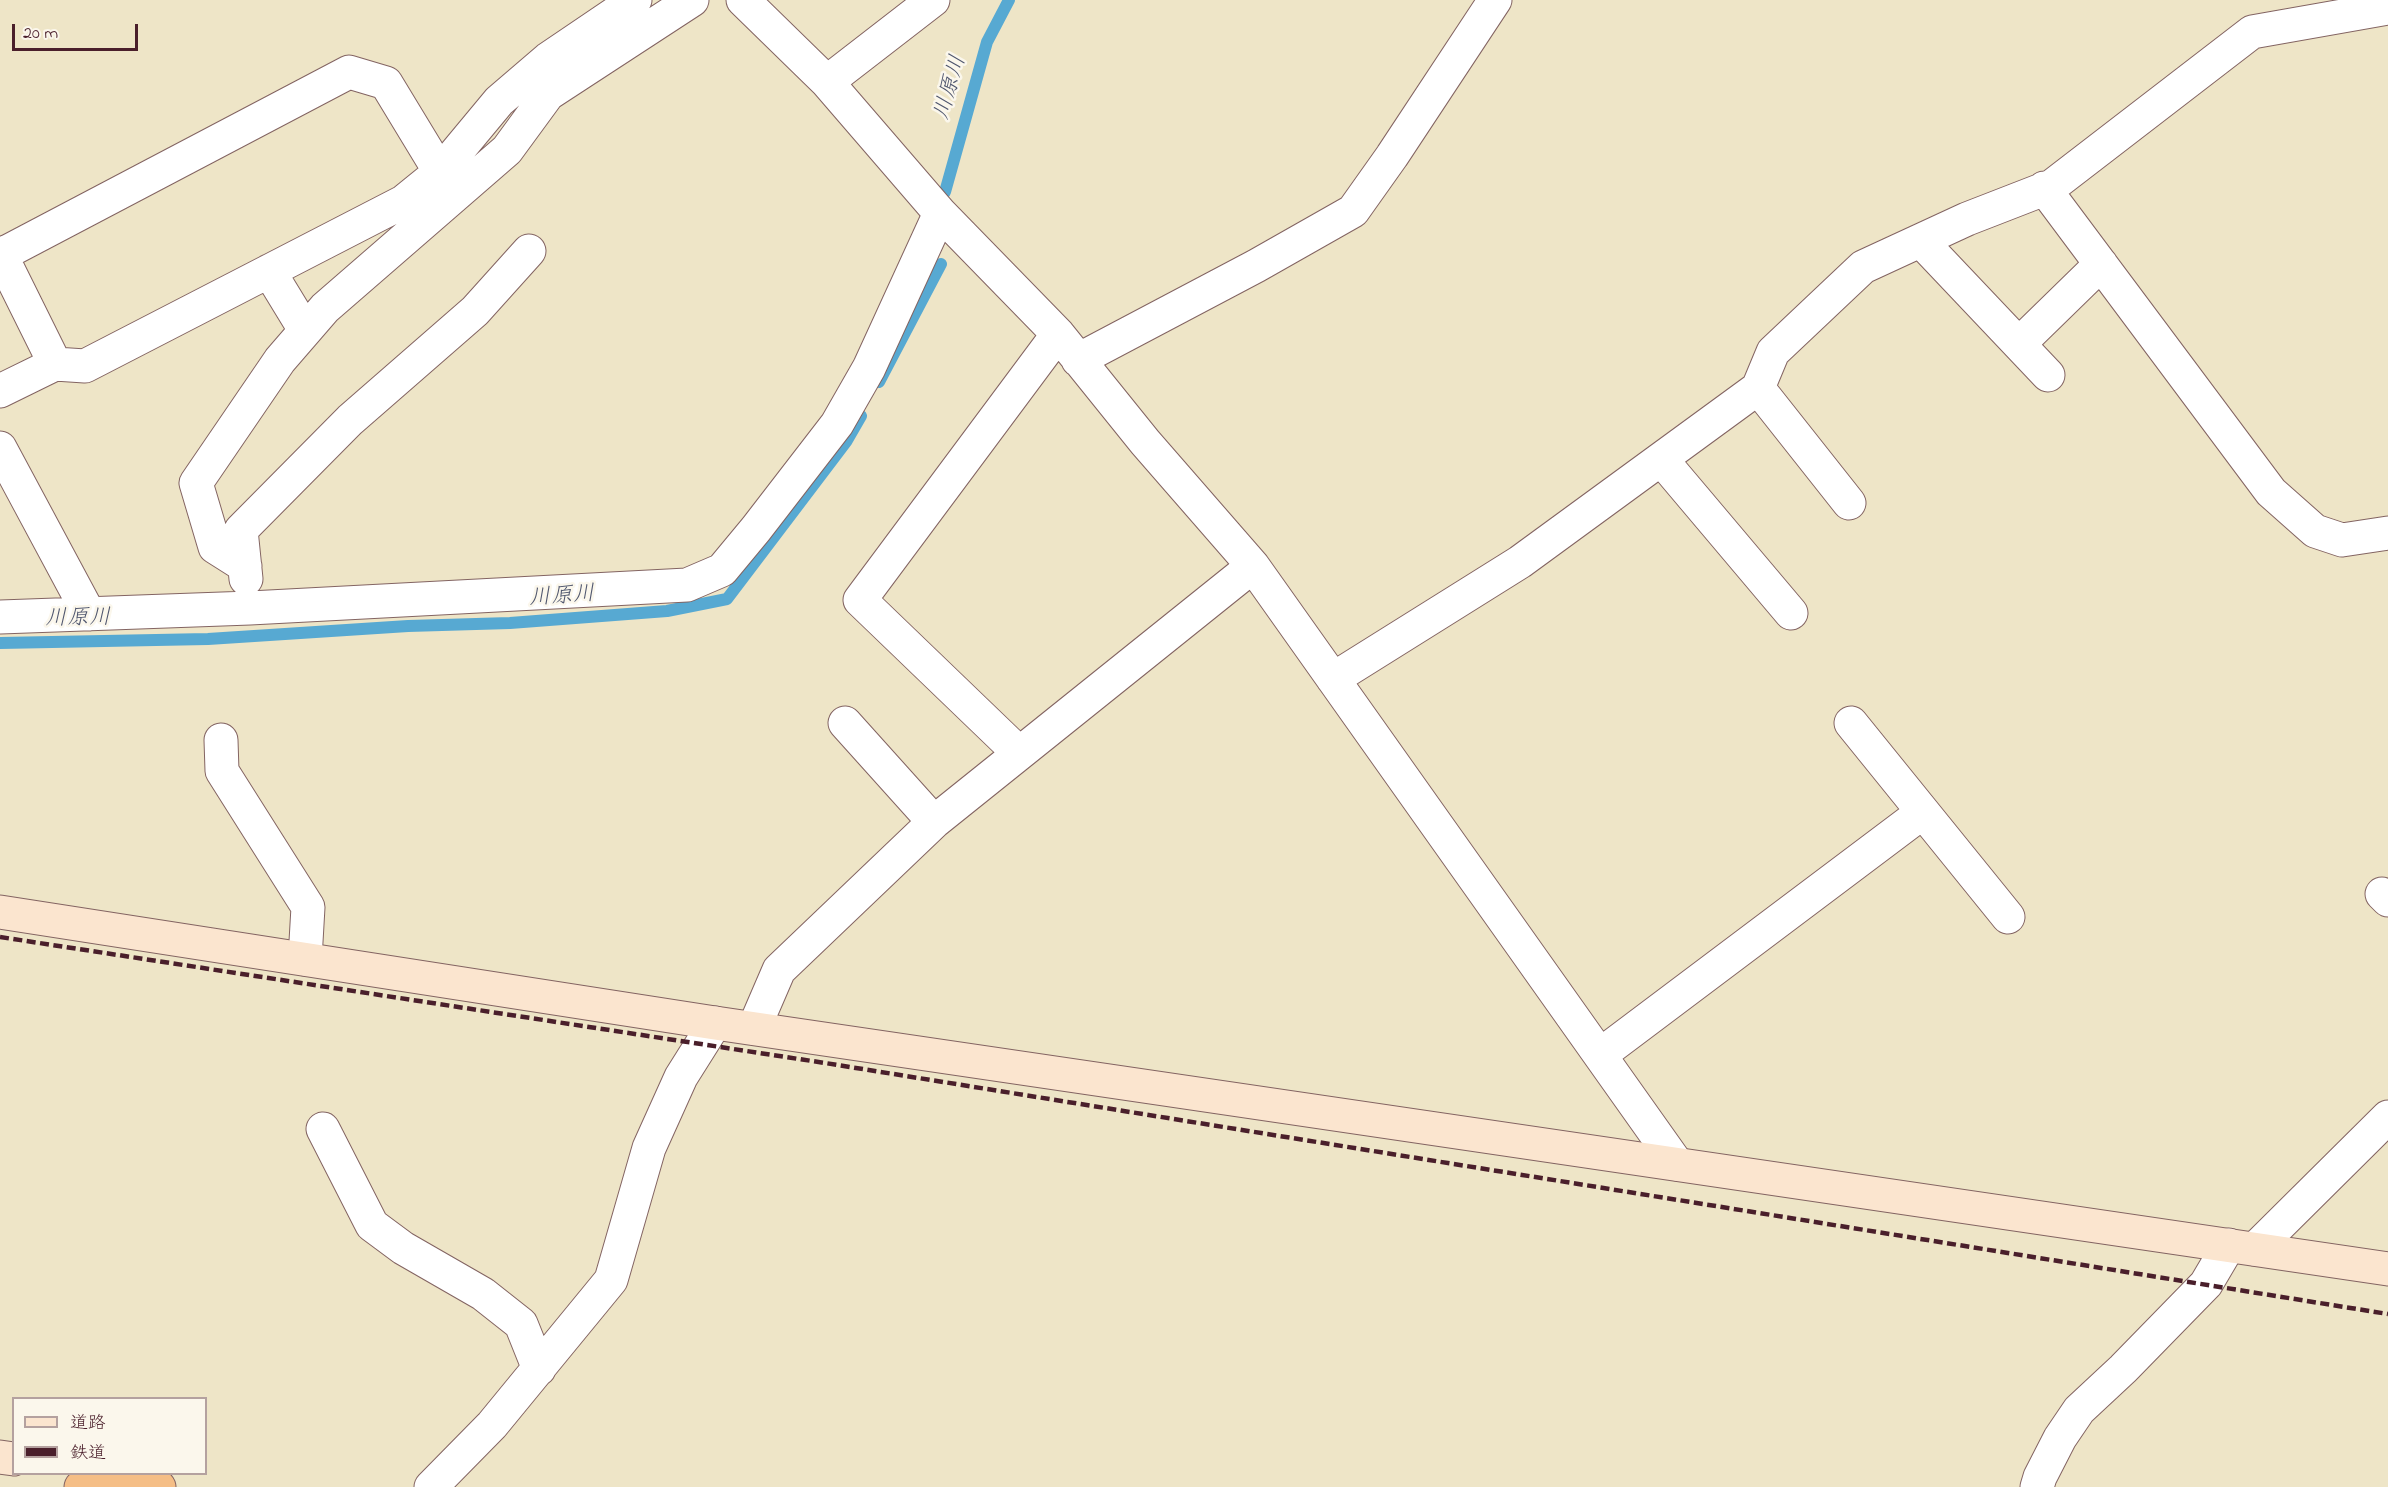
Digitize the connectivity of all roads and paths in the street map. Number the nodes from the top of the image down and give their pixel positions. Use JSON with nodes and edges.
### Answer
{"nodes":[{"id":1,"x":635,"y":0,"type":"edge"},
{"id":2,"x":692,"y":0,"type":"edge"},
{"id":3,"x":933,"y":0,"type":"edge"},
{"id":4,"x":1495,"y":0,"type":"edge"},
{"id":5,"x":759,"y":5,"type":"edge"},
{"id":6,"x":2387,"y":5,"type":"edge"},
{"id":7,"x":827,"y":82,"type":"junction"},
{"id":8,"x":440,"y":172,"type":"junction"},
{"id":9,"x":2044,"y":188,"type":"junction"},
{"id":10,"x":940,"y":213,"type":"junction"},
{"id":11,"x":1920,"y":241,"type":"junction"},
{"id":12,"x":529,"y":251,"type":"dead end"},
{"id":13,"x":1,"y":254,"type":"edge"},
{"id":14,"x":2101,"y":264,"type":"junction"},
{"id":15,"x":269,"y":271,"type":"junction"},
{"id":16,"x":305,"y":330,"type":"junction"},
{"id":17,"x":1058,"y":334,"type":"junction"},
{"id":18,"x":2019,"y":344,"type":"junction"},
{"id":19,"x":1078,"y":360,"type":"junction"},
{"id":20,"x":56,"y":364,"type":"junction"},
{"id":21,"x":2048,"y":375,"type":"dead end"},
{"id":22,"x":1758,"y":388,"type":"junction"},
{"id":23,"x":0,"y":391,"type":"edge"},
{"id":24,"x":0,"y":448,"type":"edge"},
{"id":25,"x":1661,"y":459,"type":"junction"},
{"id":26,"x":1849,"y":503,"type":"dead end"},
{"id":27,"x":2388,"y":533,"type":"edge"},
{"id":28,"x":245,"y":566,"type":"junction"},
{"id":29,"x":1253,"y":566,"type":"junction"},
{"id":30,"x":250,"y":608,"type":"junction"},
{"id":31,"x":1791,"y":613,"type":"dead end"},
{"id":32,"x":89,"y":614,"type":"junction"},
{"id":33,"x":0,"y":617,"type":"edge"},
{"id":34,"x":1334,"y":679,"type":"junction"},
{"id":35,"x":845,"y":723,"type":"dead end"},
{"id":36,"x":1851,"y":723,"type":"dead end"},
{"id":37,"x":220,"y":740,"type":"dead end"},
{"id":38,"x":1019,"y":753,"type":"junction"},
{"id":39,"x":1923,"y":812,"type":"junction"},
{"id":40,"x":934,"y":822,"type":"junction"},
{"id":41,"x":0,"y":912,"type":"edge"},
{"id":42,"x":2008,"y":917,"type":"dead end"},
{"id":43,"x":305,"y":959,"type":"junction"},
{"id":44,"x":715,"y":1023,"type":"junction"},
{"id":45,"x":754,"y":1028,"type":"junction"},
{"id":46,"x":1600,"y":1055,"type":"junction"},
{"id":47,"x":2388,"y":1117,"type":"edge"},
{"id":48,"x":323,"y":1129,"type":"dead end"},
{"id":49,"x":1677,"y":1164,"type":"junction"},
{"id":50,"x":2242,"y":1247,"type":"junction"},
{"id":51,"x":2388,"y":1269,"type":"edge"},
{"id":52,"x":539,"y":1369,"type":"junction"},
{"id":53,"x":100,"y":1475,"type":"edge"},
{"id":54,"x":125,"y":1480,"type":"junction"},
{"id":55,"x":81,"y":1487,"type":"edge"},
{"id":56,"x":159,"y":1487,"type":"edge"},
{"id":57,"x":430,"y":1487,"type":"edge"},
{"id":58,"x":2037,"y":1487,"type":"edge"}],
"edges":[{"from":1,"to":8,"type":"street"},
{"from":2,"to":16,"type":"street"},
{"from":3,"to":7,"type":"street"},
{"from":4,"to":19,"type":"street"},
{"from":5,"to":7,"type":"street"},
{"from":6,"to":9,"type":"street"},
{"from":7,"to":10,"type":"street"},
{"from":8,"to":13,"type":"street"},
{"from":8,"to":15,"type":"street"},
{"from":9,"to":11,"type":"street"},
{"from":9,"to":14,"type":"street"},
{"from":10,"to":17,"type":"street"},
{"from":10,"to":30,"type":"street"},
{"from":11,"to":18,"type":"street"},
{"from":11,"to":22,"type":"street"},
{"from":12,"to":28,"type":"street"},
{"from":13,"to":20,"type":"street"},
{"from":14,"to":18,"type":"street"},
{"from":14,"to":27,"type":"street"},
{"from":15,"to":16,"type":"street"},
{"from":15,"to":20,"type":"street"},
{"from":16,"to":28,"type":"street"},
{"from":17,"to":19,"type":"street"},
{"from":17,"to":38,"type":"street"},
{"from":18,"to":21,"type":"street"},
{"from":19,"to":29,"type":"street"},
{"from":20,"to":23,"type":"street"},
{"from":22,"to":25,"type":"street"},
{"from":22,"to":26,"type":"street"},
{"from":24,"to":32,"type":"street"},
{"from":25,"to":31,"type":"street"},
{"from":25,"to":34,"type":"street"},
{"from":28,"to":30,"type":"street"},
{"from":29,"to":34,"type":"street"},
{"from":29,"to":38,"type":"street"},
{"from":30,"to":32,"type":"street"},
{"from":32,"to":33,"type":"street"},
{"from":34,"to":46,"type":"street"},
{"from":35,"to":40,"type":"street"},
{"from":36,"to":39,"type":"street"},
{"from":37,"to":43,"type":"street"},
{"from":38,"to":40,"type":"street"},
{"from":39,"to":42,"type":"street"},
{"from":39,"to":46,"type":"street"},
{"from":40,"to":45,"type":"street"},
{"from":41,"to":43,"type":"street"},
{"from":43,"to":44,"type":"street"},
{"from":44,"to":45,"type":"street"},
{"from":44,"to":52,"type":"street"},
{"from":45,"to":49,"type":"street"},
{"from":46,"to":49,"type":"street"},
{"from":47,"to":50,"type":"street"},
{"from":48,"to":52,"type":"street"},
{"from":49,"to":50,"type":"street"},
{"from":50,"to":51,"type":"street"},
{"from":50,"to":58,"type":"street"},
{"from":52,"to":57,"type":"street"},
{"from":53,"to":54,"type":"street"},
{"from":54,"to":55,"type":"highway"},
{"from":54,"to":56,"type":"highway"}]}
